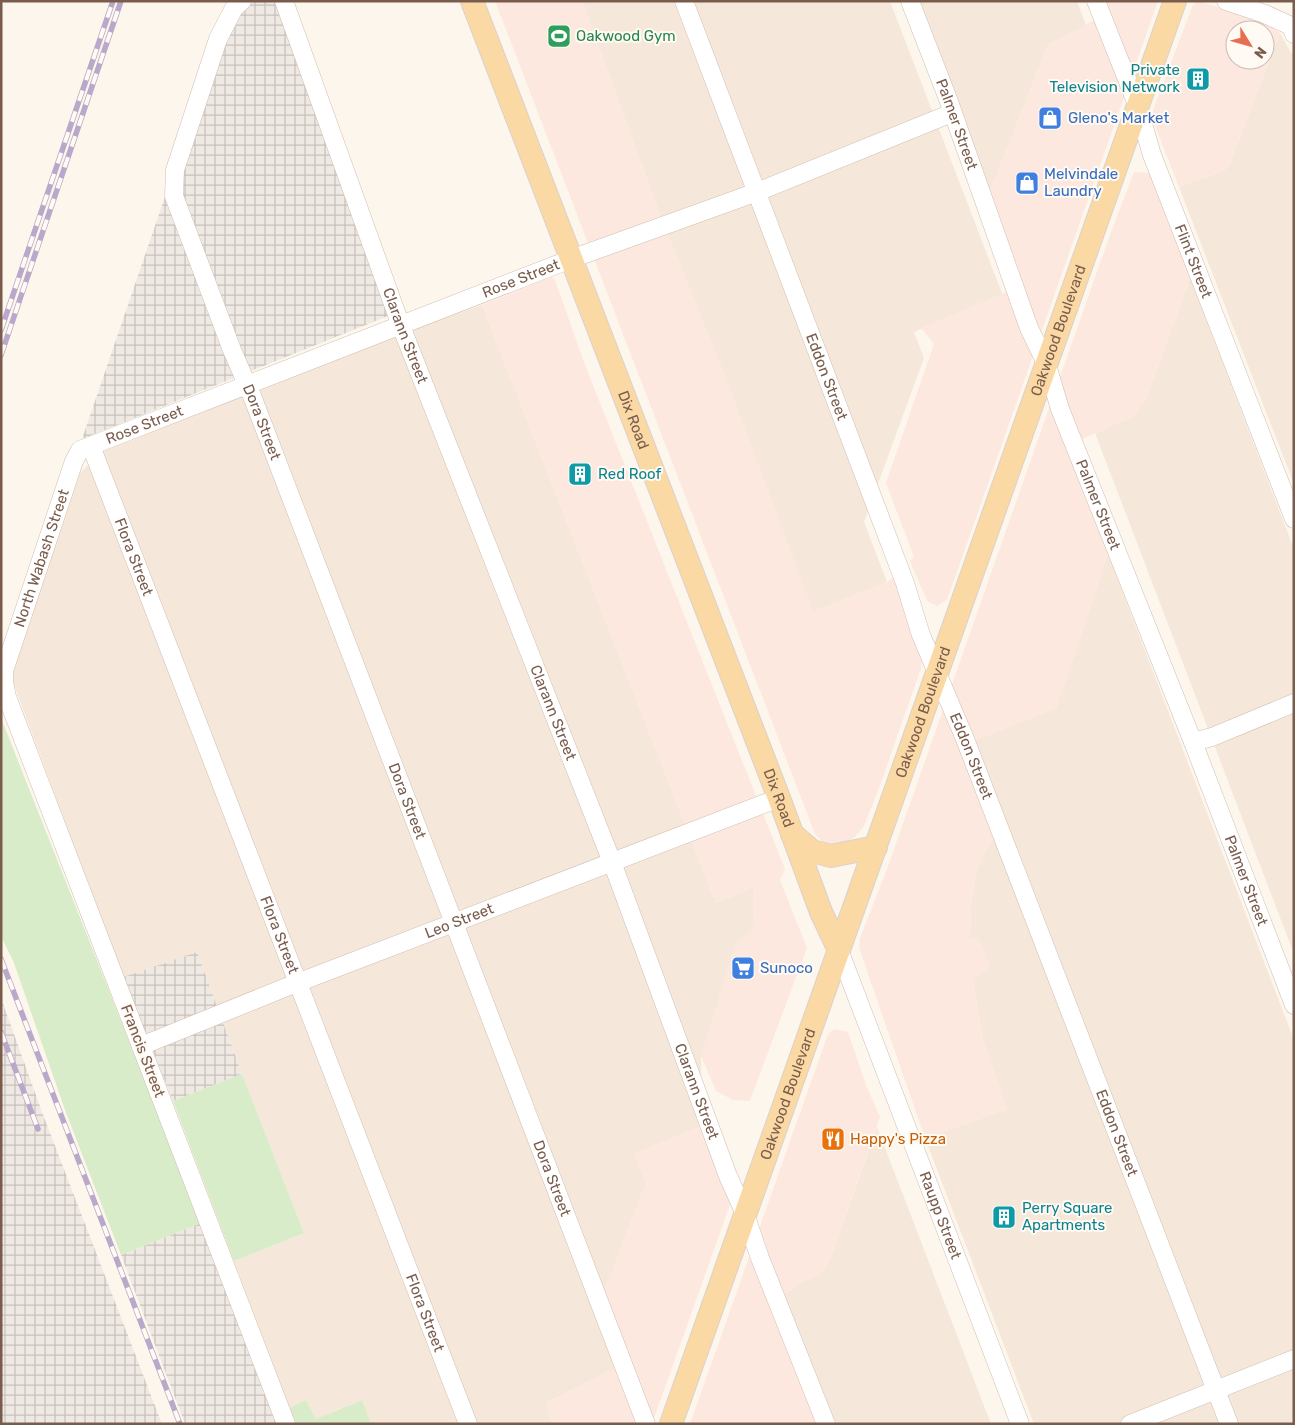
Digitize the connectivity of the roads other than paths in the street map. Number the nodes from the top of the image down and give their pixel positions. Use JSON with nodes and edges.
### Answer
{"nodes":[{"id":1,"x":242,"y":1,"type":"edge"},
{"id":2,"x":284,"y":1,"type":"edge"},
{"id":3,"x":472,"y":1,"type":"edge"},
{"id":4,"x":684,"y":1,"type":"edge"},
{"id":5,"x":910,"y":1,"type":"edge"},
{"id":6,"x":1096,"y":1,"type":"edge"},
{"id":7,"x":1175,"y":1,"type":"edge"},
{"id":8,"x":1226,"y":1,"type":"edge"},
{"id":9,"x":1293,"y":28,"type":"edge"},
{"id":10,"x":1138,"y":107,"type":"junction"},
{"id":11,"x":952,"y":112,"type":"junction"},
{"id":12,"x":757,"y":192,"type":"junction"},
{"id":13,"x":571,"y":259,"type":"junction"},
{"id":14,"x":402,"y":326,"type":"junction"},
{"id":15,"x":1047,"y":365,"type":"junction"},
{"id":16,"x":247,"y":385,"type":"junction"},
{"id":17,"x":91,"y":446,"type":"junction"},
{"id":18,"x":1294,"y":520,"type":"edge"},
{"id":19,"x":937,"y":670,"type":"junction"},
{"id":20,"x":4,"y":678,"type":"joint"},
{"id":21,"x":1294,"y":703,"type":"edge"},
{"id":22,"x":1193,"y":742,"type":"junction"},
{"id":23,"x":779,"y":798,"type":"junction"},
{"id":24,"x":791,"y":834,"type":"junction"},
{"id":25,"x":876,"y":847,"type":"junction"},
{"id":26,"x":612,"y":862,"type":"junction"},
{"id":27,"x":454,"y":923,"type":"junction"},
{"id":28,"x":839,"y":950,"type":"junction"},
{"id":29,"x":298,"y":983,"type":"junction"},
{"id":30,"x":1294,"y":1005,"type":"edge"},
{"id":31,"x":141,"y":1046,"type":"junction"},
{"id":32,"x":745,"y":1214,"type":"junction"},
{"id":33,"x":1294,"y":1359,"type":"edge"},
{"id":34,"x":1216,"y":1389,"type":"junction"},
{"id":35,"x":286,"y":1424,"type":"edge"},
{"id":36,"x":468,"y":1424,"type":"edge"},
{"id":37,"x":646,"y":1424,"type":"edge"},
{"id":38,"x":671,"y":1424,"type":"edge"},
{"id":39,"x":826,"y":1424,"type":"edge"},
{"id":40,"x":1020,"y":1424,"type":"edge"},
{"id":41,"x":1130,"y":1424,"type":"edge"},
{"id":42,"x":1229,"y":1424,"type":"edge"}],
"edges":[{"from":1,"to":16,"type":"street","name":"Dora Street"},
{"from":2,"to":14,"type":"street","name":"Clarann Street"},
{"from":3,"to":13,"type":"main road","name":"Dix Road"},
{"from":4,"to":12,"type":"street","name":"Eddon Street"},
{"from":5,"to":11,"type":"street","name":"Palmer Street"},
{"from":6,"to":10,"type":"street","name":"Flint Street"},
{"from":7,"to":10,"type":"main road","name":"Oakwood Boulevard"},
{"from":8,"to":9,"type":"street"},
{"from":10,"to":15,"type":"main road","name":"Oakwood Boulevard"},
{"from":10,"to":18,"type":"street","name":"Flint Street"},
{"from":11,"to":12,"type":"street","name":"Rose Street"},
{"from":11,"to":15,"type":"street","name":"Palmer Street"},
{"from":12,"to":13,"type":"street","name":"Rose Street"},
{"from":12,"to":19,"type":"street","name":"Eddon Street"},
{"from":13,"to":14,"type":"street","name":"Rose Street"},
{"from":13,"to":23,"type":"main road","name":"Dix Road"},
{"from":14,"to":16,"type":"street","name":"Rose Street"},
{"from":14,"to":26,"type":"street","name":"Clarann Street"},
{"from":15,"to":19,"type":"main road","name":"Oakwood Boulevard"},
{"from":15,"to":22,"type":"street","name":"Palmer Street"},
{"from":16,"to":17,"type":"street","name":"Rose Street"},
{"from":16,"to":27,"type":"street","name":"Dora Street"},
{"from":17,"to":20,"type":"street","name":"North Wabash Street"},
{"from":17,"to":29,"type":"street","name":"Flora Street"},
{"from":19,"to":25,"type":"main road","name":"Oakwood Boulevard"},
{"from":19,"to":34,"type":"street","name":"Eddon Street"},
{"from":20,"to":31,"type":"street","name":"Francis Street"},
{"from":21,"to":22,"type":"street"},
{"from":22,"to":30,"type":"street","name":"Palmer Street"},
{"from":23,"to":24,"type":"main road","name":"Dix Road"},
{"from":23,"to":26,"type":"street","name":"Leo Street"},
{"from":24,"to":25,"type":"main road"},
{"from":24,"to":28,"type":"main road","name":"Dix Road"},
{"from":25,"to":28,"type":"main road","name":"Oakwood Boulevard"},
{"from":26,"to":27,"type":"street","name":"Leo Street"},
{"from":26,"to":32,"type":"street","name":"Clarann Street"},
{"from":27,"to":29,"type":"street","name":"Leo Street"},
{"from":27,"to":37,"type":"street","name":"Dora Street"},
{"from":28,"to":32,"type":"main road","name":"Oakwood Boulevard"},
{"from":28,"to":40,"type":"street","name":"Raupp Street"},
{"from":29,"to":31,"type":"street","name":"Leo Street"},
{"from":29,"to":36,"type":"street","name":"Flora Street"},
{"from":31,"to":35,"type":"street","name":"Francis Street"},
{"from":32,"to":38,"type":"main road","name":"Oakwood Boulevard"},
{"from":32,"to":39,"type":"street","name":"Clarann Street"},
{"from":33,"to":34,"type":"street"},
{"from":34,"to":41,"type":"street"},
{"from":34,"to":42,"type":"street","name":"Eddon Street"}]}
